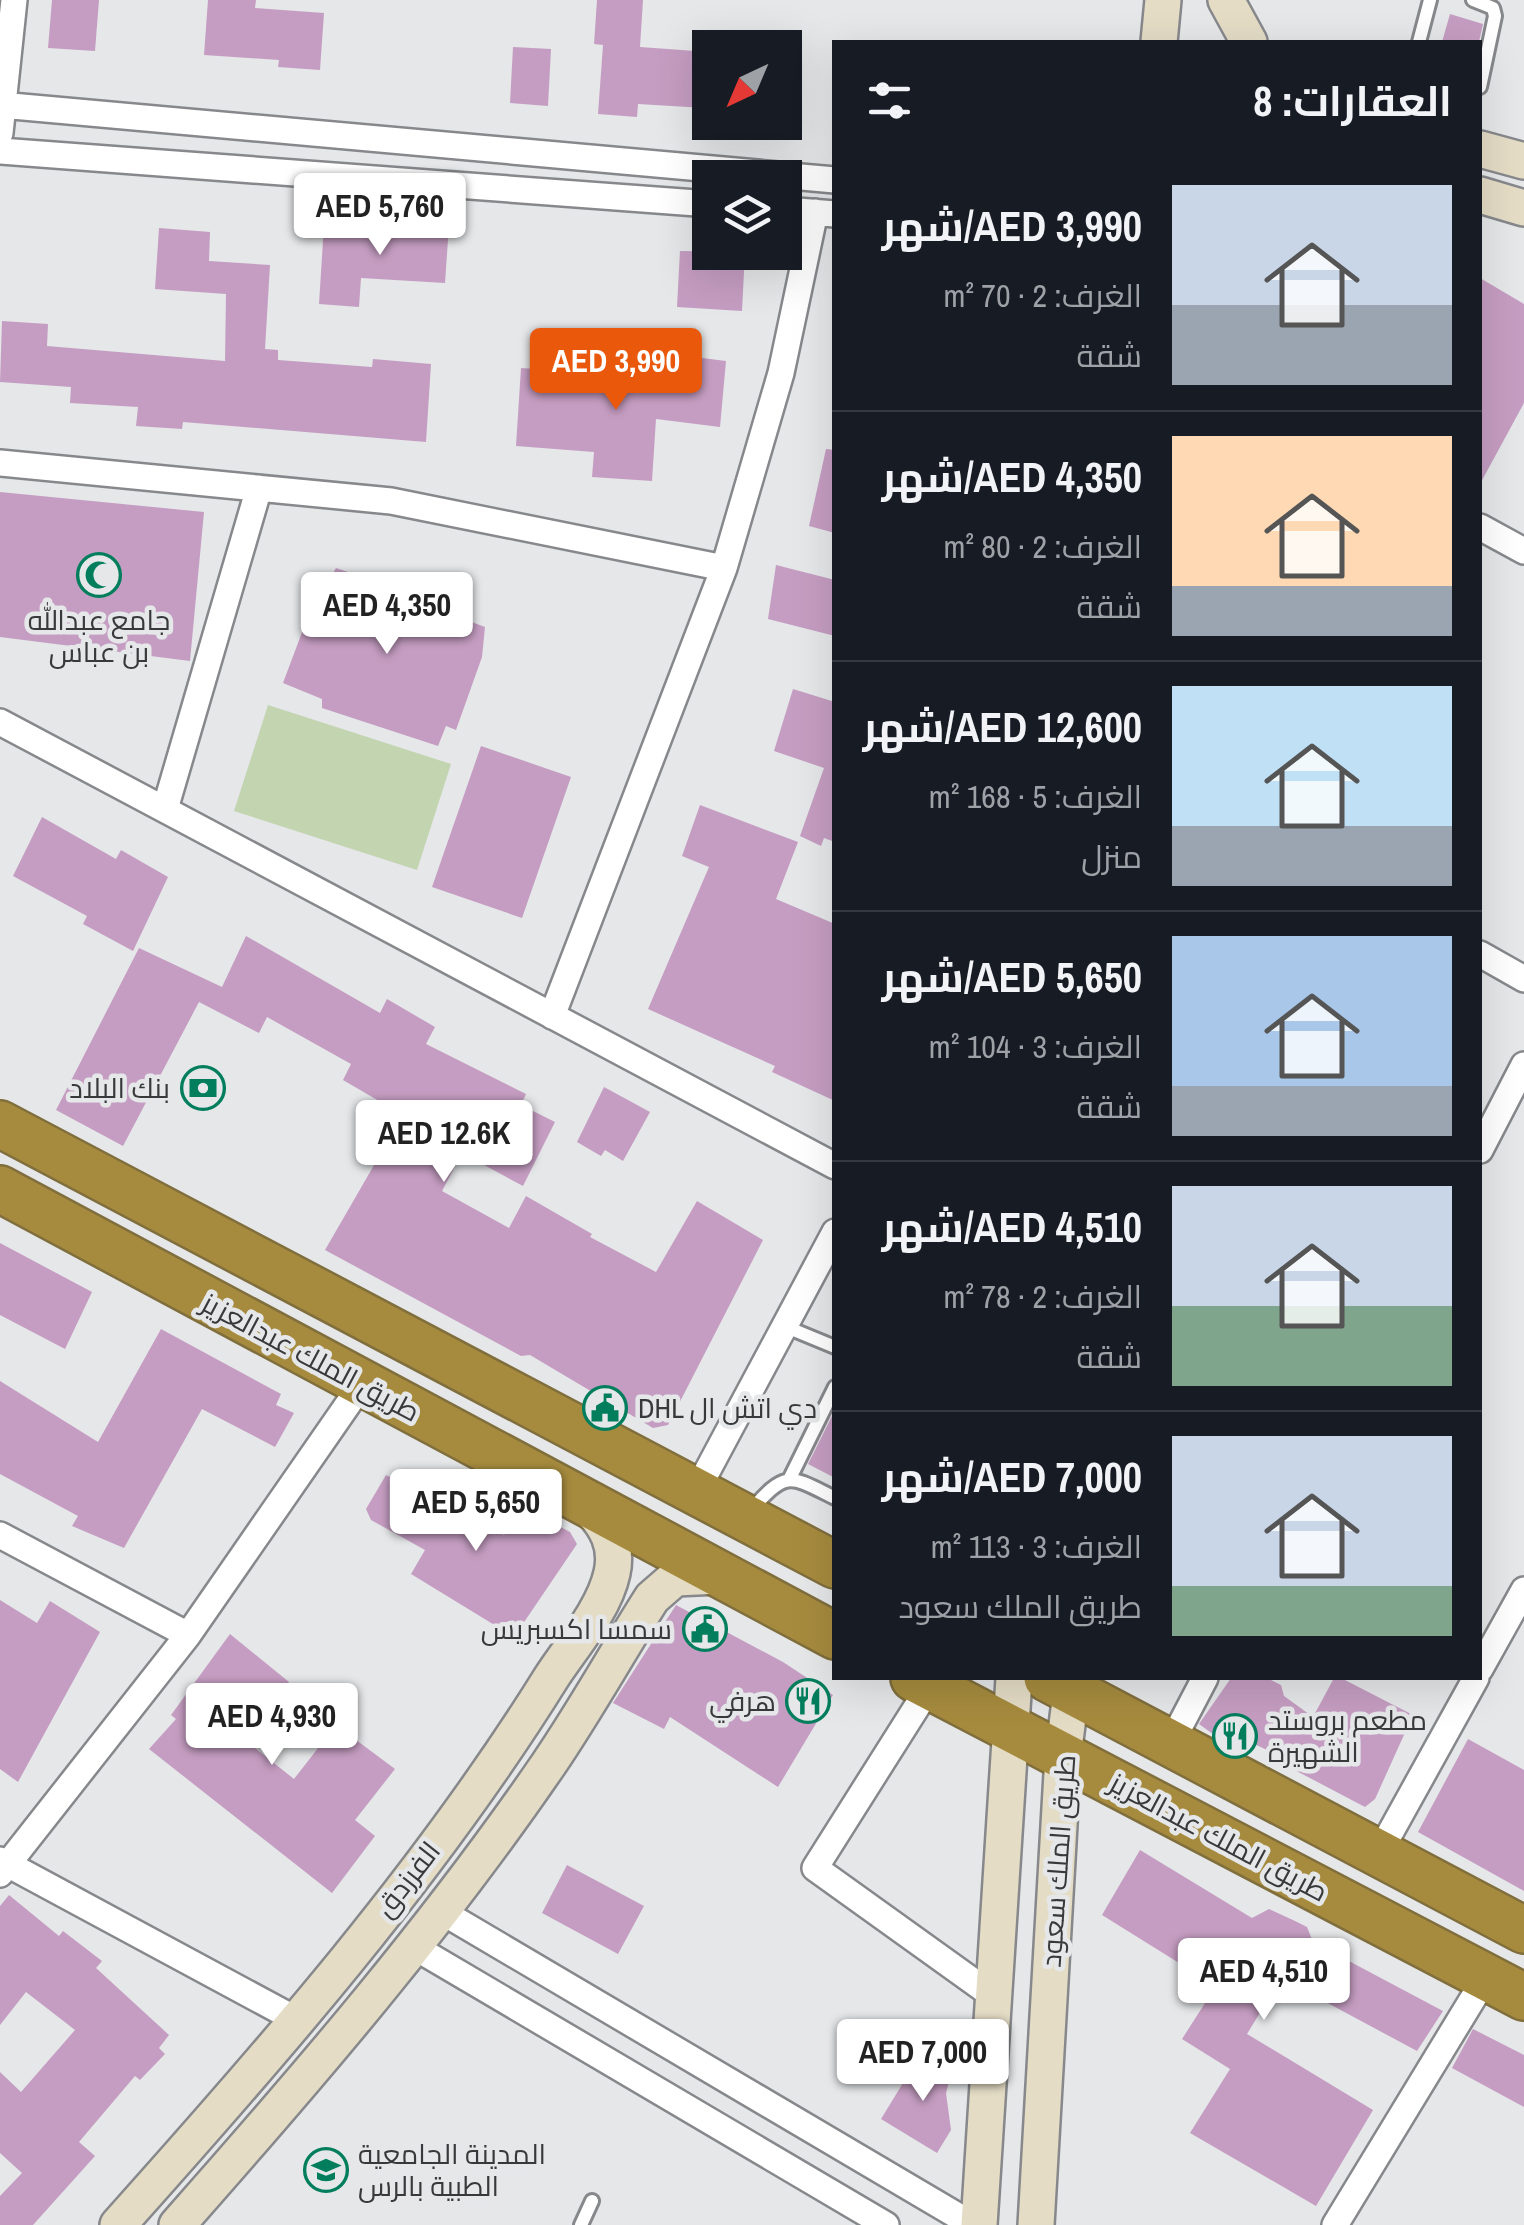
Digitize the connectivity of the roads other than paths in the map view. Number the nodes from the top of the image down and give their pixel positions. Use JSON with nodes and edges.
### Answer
{"nodes":[{"id":1,"x":14,"y":0,"type":"edge"},
{"id":2,"x":1163,"y":0,"type":"edge"},
{"id":3,"x":1218,"y":0,"type":"edge"},
{"id":4,"x":1226,"y":0,"type":"edge"},
{"id":5,"x":1430,"y":0,"type":"edge"},
{"id":6,"x":1473,"y":0,"type":"edge"},
{"id":7,"x":1159,"y":40,"type":"edge"},
{"id":8,"x":1216,"y":40,"type":"edge"},
{"id":9,"x":1248,"y":40,"type":"edge"},
{"id":10,"x":1420,"y":40,"type":"edge"},
{"id":11,"x":1482,"y":78,"type":"edge"},
{"id":12,"x":2,"y":106,"type":"edge"},
{"id":13,"x":0,"y":133,"type":"edge"},
{"id":14,"x":1482,"y":149,"type":"edge"},
{"id":15,"x":0,"y":151,"type":"edge"},
{"id":16,"x":1524,"y":160,"type":"edge"},
{"id":17,"x":832,"y":180,"type":"edge"},
{"id":18,"x":1482,"y":197,"type":"edge"},
{"id":19,"x":692,"y":203,"type":"edge"},
{"id":20,"x":1524,"y":208,"type":"edge"},
{"id":21,"x":825,"y":213,"type":"edge"},
{"id":22,"x":0,"y":463,"type":"edge"},
{"id":23,"x":259,"y":488,"type":"junction"},
{"id":24,"x":1482,"y":528,"type":"edge"},
{"id":25,"x":1524,"y":551,"type":"edge"},
{"id":26,"x":724,"y":568,"type":"junction"},
{"id":27,"x":0,"y":722,"type":"edge"},
{"id":28,"x":165,"y":810,"type":"junction"},
{"id":29,"x":1482,"y":955,"type":"edge"},
{"id":30,"x":1524,"y":979,"type":"edge"},
{"id":31,"x":552,"y":1016,"type":"junction"},
{"id":32,"x":1524,"y":1065,"type":"edge"},
{"id":33,"x":1518,"y":1094,"type":"edge"},
{"id":34,"x":0,"y":1124,"type":"edge"},
{"id":35,"x":1482,"y":1147,"type":"edge"},
{"id":36,"x":832,"y":1164,"type":"edge"},
{"id":37,"x":0,"y":1189,"type":"edge"},
{"id":38,"x":832,"y":1238,"type":"edge"},
{"id":39,"x":784,"y":1326,"type":"junction"},
{"id":40,"x":832,"y":1346,"type":"edge"},
{"id":41,"x":362,"y":1384,"type":"junction"},
{"id":42,"x":832,"y":1393,"type":"edge"},
{"id":43,"x":790,"y":1478,"type":"junction"},
{"id":44,"x":696,"y":1492,"type":"junction"},
{"id":45,"x":832,"y":1497,"type":"edge"},
{"id":46,"x":582,"y":1502,"type":"junction"},
{"id":47,"x":745,"y":1518,"type":"junction"},
{"id":48,"x":0,"y":1535,"type":"edge"},
{"id":49,"x":832,"y":1563,"type":"edge"},
{"id":50,"x":720,"y":1576,"type":"junction"},
{"id":51,"x":1524,"y":1590,"type":"edge"},
{"id":52,"x":1517,"y":1618,"type":"edge"},
{"id":53,"x":832,"y":1634,"type":"edge"},
{"id":54,"x":188,"y":1635,"type":"junction"},
{"id":55,"x":1482,"y":1667,"type":"edge"},
{"id":56,"x":1014,"y":1680,"type":"edge"},
{"id":57,"x":1205,"y":1680,"type":"edge"},
{"id":58,"x":1475,"y":1680,"type":"edge"},
{"id":59,"x":922,"y":1682,"type":"edge"},
{"id":60,"x":1064,"y":1682,"type":"edge"},
{"id":61,"x":1008,"y":1727,"type":"junction"},
{"id":62,"x":1171,"y":1743,"type":"junction"},
{"id":63,"x":1063,"y":1756,"type":"junction"},
{"id":64,"x":1379,"y":1853,"type":"junction"},
{"id":65,"x":3,"y":1867,"type":"edge"},
{"id":66,"x":439,"y":1910,"type":"junction"},
{"id":67,"x":1524,"y":1930,"type":"edge"},
{"id":68,"x":411,"y":1945,"type":"junction"},
{"id":69,"x":1505,"y":1987,"type":"edge"},
{"id":70,"x":992,"y":1995,"type":"junction"},
{"id":71,"x":295,"y":2019,"type":"junction"},
{"id":72,"x":592,"y":2202,"type":"dead end"},
{"id":73,"x":118,"y":2225,"type":"edge"},
{"id":74,"x":177,"y":2225,"type":"edge"},
{"id":75,"x":581,"y":2225,"type":"edge"},
{"id":76,"x":886,"y":2225,"type":"edge"},
{"id":77,"x":976,"y":2225,"type":"edge"},
{"id":78,"x":1036,"y":2225,"type":"edge"},
{"id":79,"x":1336,"y":2225,"type":"edge"}],
"edges":[{"from":1,"to":12,"type":"street"},
{"from":2,"to":7,"type":"street"},
{"from":3,"to":8,"type":"street"},
{"from":4,"to":9,"type":"street"},
{"from":5,"to":10,"type":"lane"},
{"from":6,"to":11,"type":"lane"},
{"from":12,"to":13,"type":"street"},
{"from":12,"to":17,"type":"street"},
{"from":14,"to":16,"type":"street"},
{"from":15,"to":19,"type":"street"},
{"from":18,"to":20,"type":"street"},
{"from":21,"to":26,"type":"street"},
{"from":22,"to":23,"type":"street"},
{"from":23,"to":26,"type":"street"},
{"from":23,"to":28,"type":"street"},
{"from":24,"to":25,"type":"street"},
{"from":26,"to":31,"type":"street"},
{"from":27,"to":28,"type":"street"},
{"from":28,"to":31,"type":"street"},
{"from":29,"to":30,"type":"street"},
{"from":31,"to":36,"type":"street"},
{"from":32,"to":33,"type":"street"},
{"from":33,"to":35,"type":"street"},
{"from":34,"to":44,"type":"highway"},
{"from":37,"to":41,"type":"highway","name":"طريق الملك عبدالعزيز"},
{"from":38,"to":39,"type":"street"},
{"from":39,"to":40,"type":"lane"},
{"from":39,"to":44,"type":"street"},
{"from":41,"to":46,"type":"highway","name":"طريق الملك عبدالعزيز"},
{"from":41,"to":54,"type":"street"},
{"from":42,"to":43,"type":"lane"},
{"from":43,"to":45,"type":"lane"},
{"from":43,"to":47,"type":"lane"},
{"from":44,"to":47,"type":"highway"},
{"from":46,"to":50,"type":"highway","name":"طريق الملك عبدالعزيز"},
{"from":46,"to":71,"type":"street","name":"الفرزدق"},
{"from":47,"to":49,"type":"highway"},
{"from":48,"to":54,"type":"street"},
{"from":50,"to":53,"type":"highway","name":"طريق الملك عبدالعزيز"},
{"from":50,"to":66,"type":"street","name":"الفرزدق"},
{"from":51,"to":52,"type":"street"},
{"from":52,"to":55,"type":"street"},
{"from":54,"to":65,"type":"street"},
{"from":56,"to":61,"type":"street","name":"طريق الملك سعود"},
{"from":57,"to":62,"type":"street"},
{"from":58,"to":64,"type":"street"},
{"from":59,"to":61,"type":"highway","name":"طريق الملك عبدالعزيز"},
{"from":59,"to":70,"type":"street"},
{"from":60,"to":62,"type":"highway"},
{"from":60,"to":63,"type":"street","name":"طريق الملك سعود"},
{"from":61,"to":63,"type":"highway","name":"طريق الملك عبدالعزيز"},
{"from":61,"to":70,"type":"street","name":"طريق الملك سعود"},
{"from":62,"to":64,"type":"highway"},
{"from":63,"to":69,"type":"highway","name":"طريق الملك عبدالعزيز"},
{"from":63,"to":78,"type":"street","name":"طريق الملك سعود"},
{"from":64,"to":67,"type":"highway"},
{"from":65,"to":71,"type":"street"},
{"from":66,"to":68,"type":"street","name":"الفرزدق"},
{"from":66,"to":77,"type":"street"},
{"from":68,"to":74,"type":"street","name":"الفرزدق"},
{"from":68,"to":76,"type":"street"},
{"from":69,"to":79,"type":"street"},
{"from":70,"to":77,"type":"street","name":"طريق الملك سعود"},
{"from":71,"to":73,"type":"street","name":"الفرزدق"},
{"from":72,"to":75,"type":"lane"}]}
